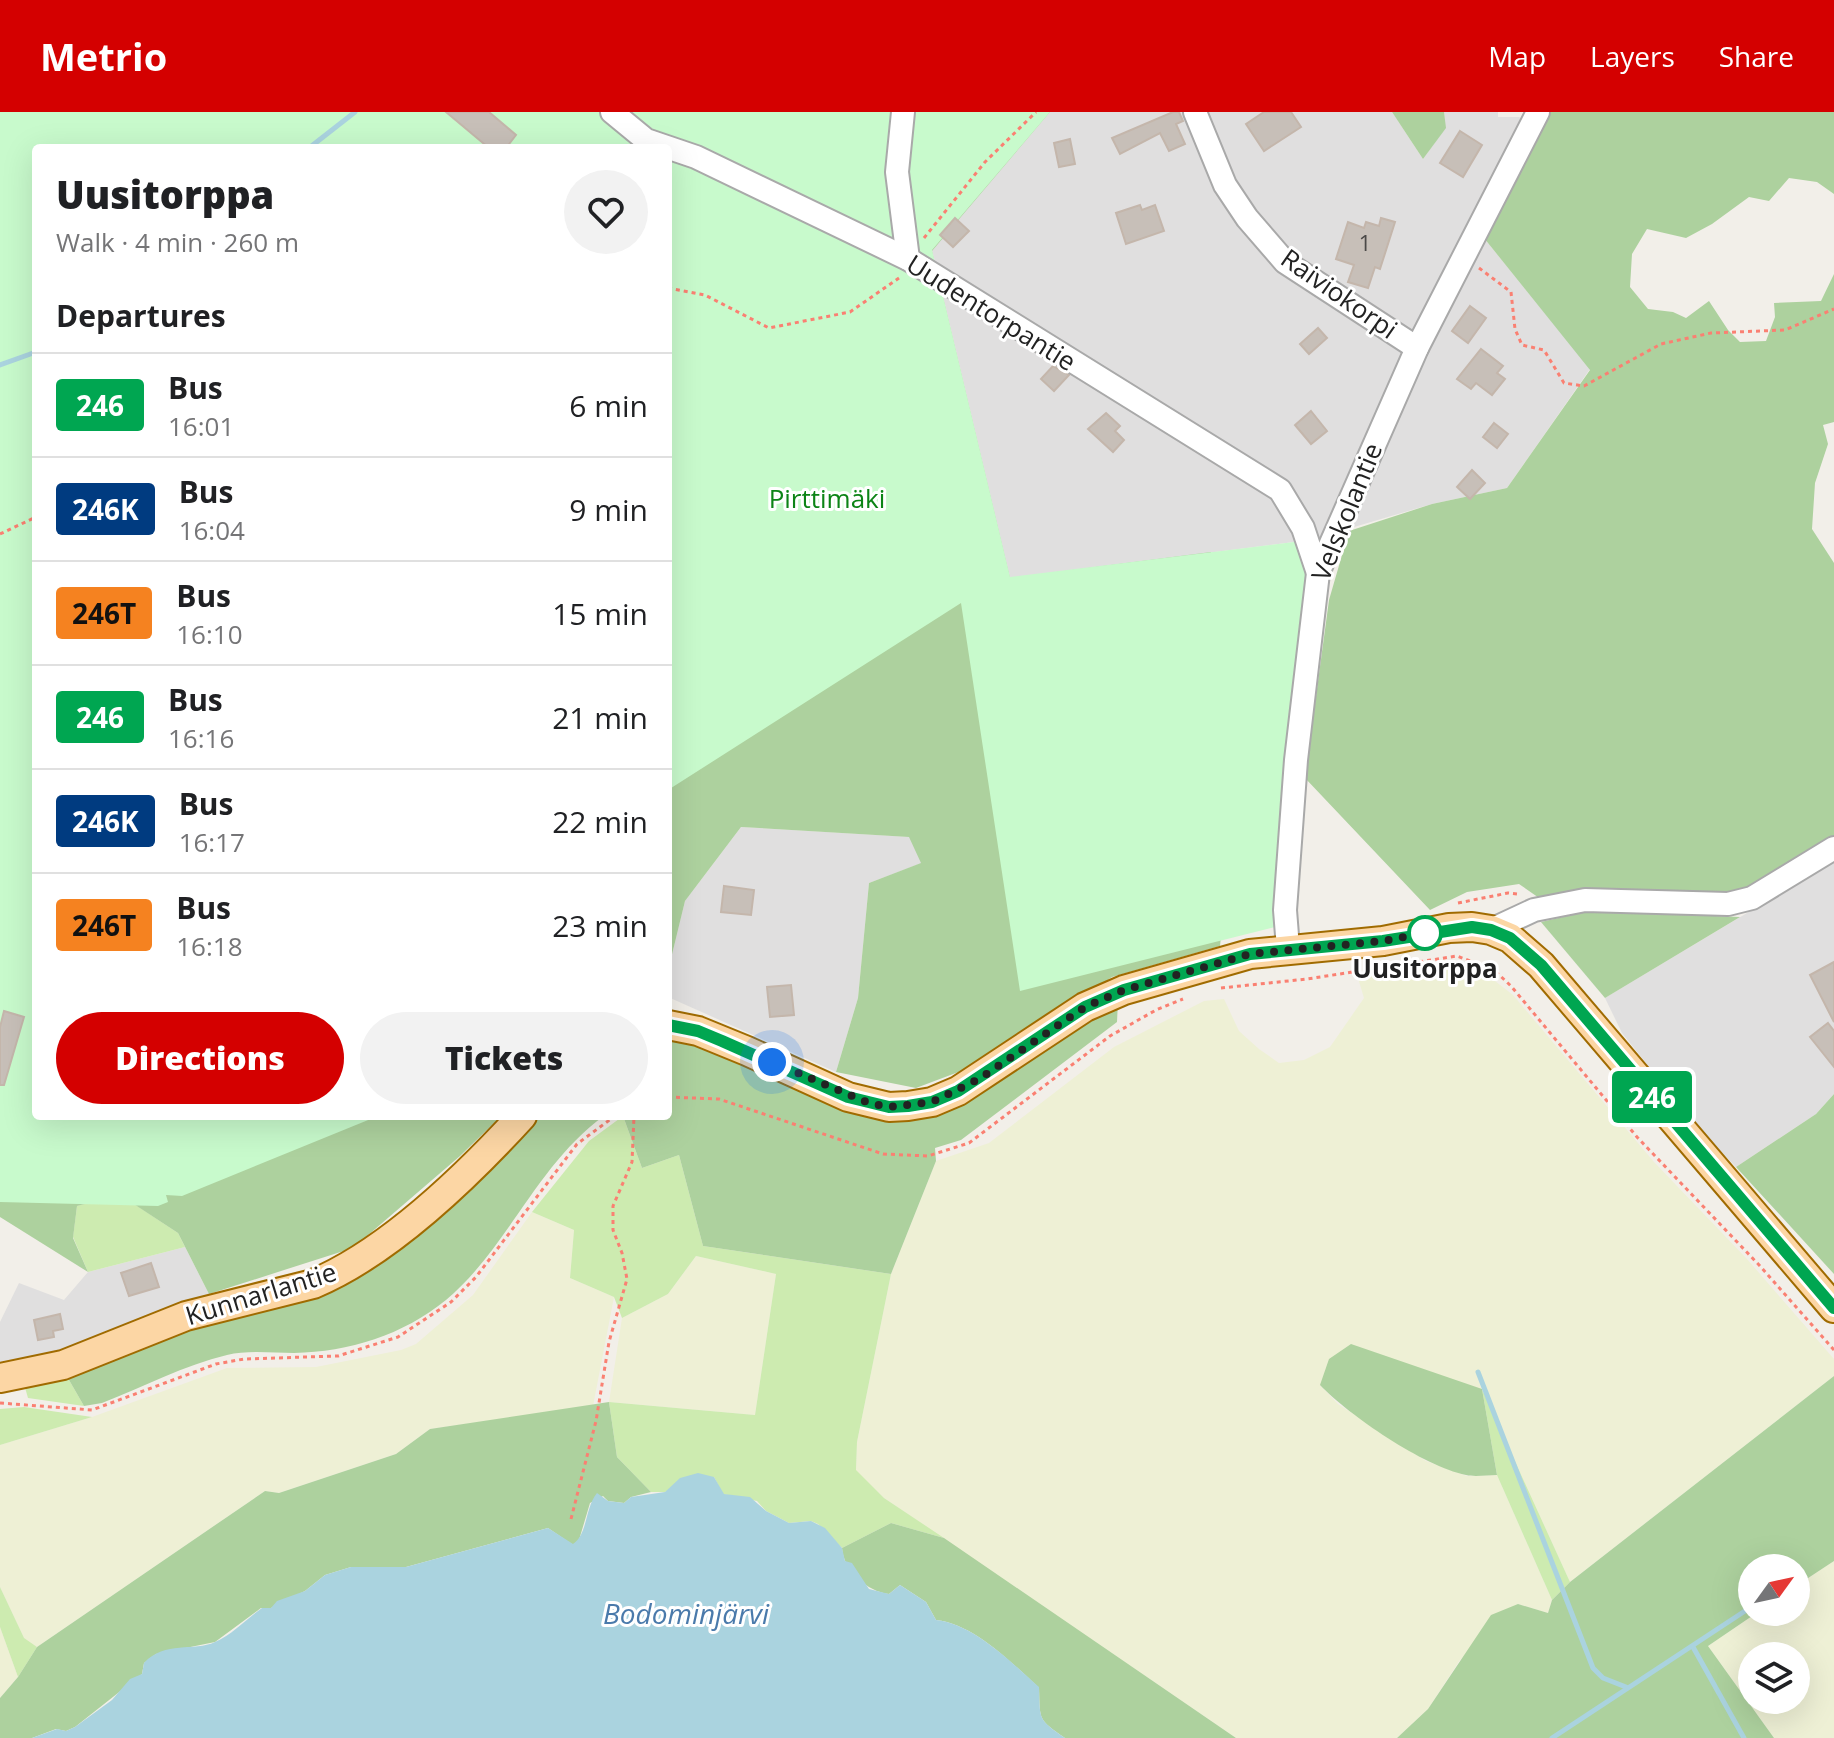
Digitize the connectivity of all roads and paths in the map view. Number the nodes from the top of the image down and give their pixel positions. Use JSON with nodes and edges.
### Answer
{"nodes":[{"id":1,"x":612,"y":112,"type":"edge"},
{"id":2,"x":903,"y":112,"type":"edge"},
{"id":3,"x":1036,"y":112,"type":"edge"},
{"id":4,"x":1195,"y":112,"type":"edge"},
{"id":5,"x":1538,"y":112,"type":"edge"},
{"id":6,"x":658,"y":144,"type":"edge"},
{"id":7,"x":672,"y":149,"type":"edge"},
{"id":8,"x":908,"y":259,"type":"junction"},
{"id":9,"x":1460,"y":262,"type":"junction"},
{"id":10,"x":672,"y":289,"type":"edge"},
{"id":11,"x":1834,"y":309,"type":"edge"},
{"id":12,"x":1417,"y":348,"type":"junction"},
{"id":13,"x":32,"y":519,"type":"edge"},
{"id":14,"x":0,"y":534,"type":"edge"},
{"id":15,"x":1318,"y":573,"type":"junction"},
{"id":16,"x":1834,"y":848,"type":"edge"},
{"id":17,"x":1454,"y":904,"type":"dead end"},
{"id":18,"x":1534,"y":910,"type":"junction"},
{"id":19,"x":1491,"y":930,"type":"junction"},
{"id":20,"x":1288,"y":948,"type":"junction"},
{"id":21,"x":1219,"y":988,"type":"dead end"},
{"id":22,"x":1194,"y":996,"type":"dead end"},
{"id":23,"x":672,"y":1026,"type":"edge"},
{"id":24,"x":672,"y":1097,"type":"edge"},
{"id":25,"x":518,"y":1120,"type":"edge"},
{"id":26,"x":610,"y":1120,"type":"edge"},
{"id":27,"x":634,"y":1120,"type":"edge"},
{"id":28,"x":1834,"y":1308,"type":"edge"},
{"id":29,"x":1834,"y":1350,"type":"edge"},
{"id":30,"x":0,"y":1378,"type":"edge"},
{"id":31,"x":0,"y":1403,"type":"edge"},
{"id":32,"x":571,"y":1519,"type":"dead end"}],
"edges":[{"from":1,"to":6,"type":"street","name":"Uudentorpantie"},
{"from":2,"to":8,"type":"street"},
{"from":3,"to":8,"type":"path"},
{"from":4,"to":12,"type":"street","name":"Raiviokorpi"},
{"from":5,"to":9,"type":"street","name":"Velskolantie"},
{"from":7,"to":8,"type":"street","name":"Uudentorpantie"},
{"from":8,"to":10,"type":"path"},
{"from":8,"to":15,"type":"street","name":"Uudentorpantie"},
{"from":9,"to":11,"type":"path"},
{"from":9,"to":12,"type":"street","name":"Velskolantie"},
{"from":12,"to":15,"type":"street","name":"Velskolantie"},
{"from":13,"to":14,"type":"path"},
{"from":15,"to":20,"type":"street","name":"Velskolantie"},
{"from":16,"to":18,"type":"street"},
{"from":17,"to":18,"type":"path"},
{"from":18,"to":19,"type":"street"},
{"from":19,"to":20,"type":"main road"},
{"from":19,"to":28,"type":"main road"},
{"from":20,"to":23,"type":"main road"},
{"from":21,"to":29,"type":"path"},
{"from":22,"to":24,"type":"path"},
{"from":25,"to":30,"type":"main road","name":"Kunnarlantie"},
{"from":26,"to":31,"type":"path"},
{"from":27,"to":32,"type":"path"}]}
